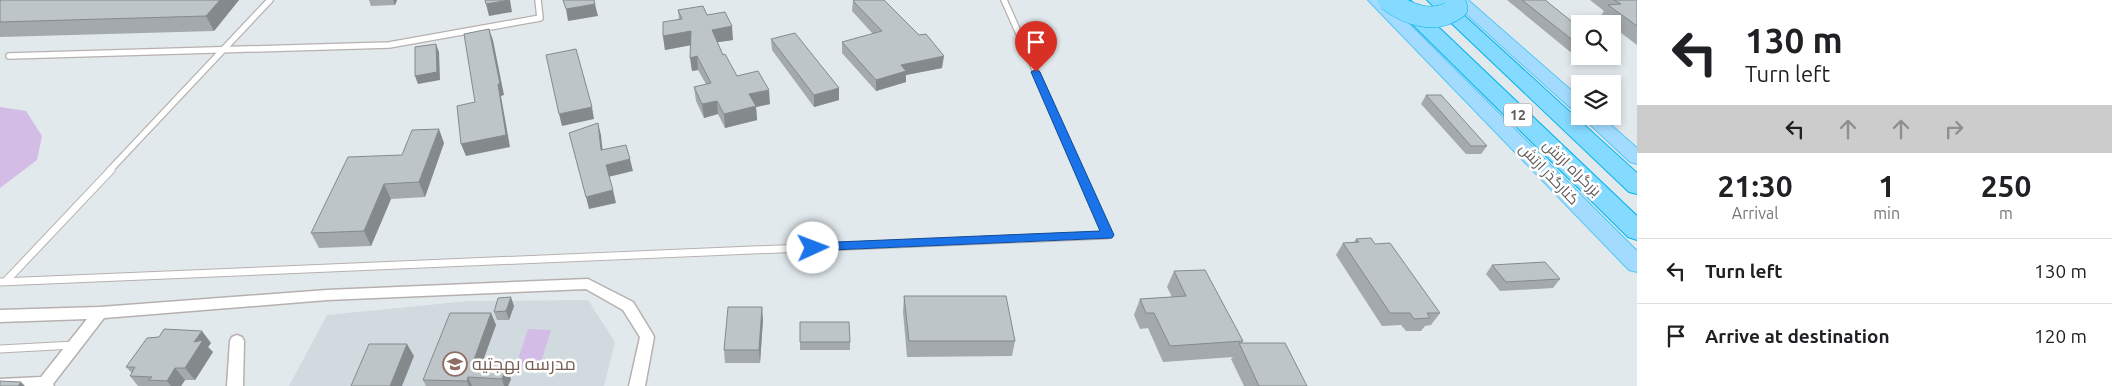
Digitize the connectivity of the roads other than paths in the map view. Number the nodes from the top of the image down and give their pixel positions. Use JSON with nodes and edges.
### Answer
{"nodes":[{"id":1,"x":270,"y":0,"type":"edge"},
{"id":2,"x":538,"y":0,"type":"edge"},
{"id":3,"x":1004,"y":0,"type":"edge"},
{"id":4,"x":1436,"y":0,"type":"edge"},
{"id":5,"x":1453,"y":0,"type":"edge"},
{"id":6,"x":1459,"y":0,"type":"edge"},
{"id":7,"x":1388,"y":3,"type":"edge"},
{"id":8,"x":224,"y":49,"type":"junction"},
{"id":9,"x":9,"y":56,"type":"dead end"},
{"id":10,"x":1530,"y":85,"type":"junction"},
{"id":11,"x":1571,"y":99,"type":"edge"},
{"id":12,"x":1600,"y":125,"type":"edge"},
{"id":13,"x":1637,"y":158,"type":"edge"},
{"id":14,"x":1637,"y":176,"type":"edge"},
{"id":15,"x":1637,"y":186,"type":"edge"},
{"id":16,"x":1637,"y":231,"type":"edge"},
{"id":17,"x":1637,"y":264,"type":"edge"},
{"id":18,"x":3,"y":282,"type":"edge"},
{"id":19,"x":100,"y":313,"type":"junction"},
{"id":20,"x":0,"y":316,"type":"edge"},
{"id":21,"x":237,"y":340,"type":"dead end"},
{"id":22,"x":75,"y":345,"type":"junction"},
{"id":23,"x":0,"y":349,"type":"edge"},
{"id":24,"x":0,"y":385,"type":"edge"},
{"id":25,"x":46,"y":385,"type":"edge"},
{"id":26,"x":235,"y":386,"type":"edge"},
{"id":27,"x":637,"y":386,"type":"edge"}],
"edges":[{"from":1,"to":8,"type":"lane"},
{"from":2,"to":8,"type":"lane"},
{"from":3,"to":18,"type":"lane"},
{"from":4,"to":10,"type":"highway","name":"بزرگراه ارتش","number":"12"},
{"from":5,"to":7,"type":"highway","bridge":true},
{"from":6,"to":11,"type":"main road"},
{"from":7,"to":16,"type":"highway","name":"بزرگراه ارتش","number":"12"},
{"from":7,"to":17,"type":"main road","name":"کنارگذر ارتش"},
{"from":8,"to":9,"type":"lane"},
{"from":8,"to":18,"type":"lane"},
{"from":10,"to":14,"type":"main road"},
{"from":10,"to":15,"type":"highway","name":"بزرگراه ارتش","number":"12"},
{"from":12,"to":13,"type":"main road"},
{"from":19,"to":20,"type":"street"},
{"from":19,"to":22,"type":"street"},
{"from":19,"to":27,"type":"street"},
{"from":21,"to":26,"type":"street"},
{"from":22,"to":23,"type":"lane"},
{"from":22,"to":25,"type":"street"},
{"from":24,"to":25,"type":"street"}]}
